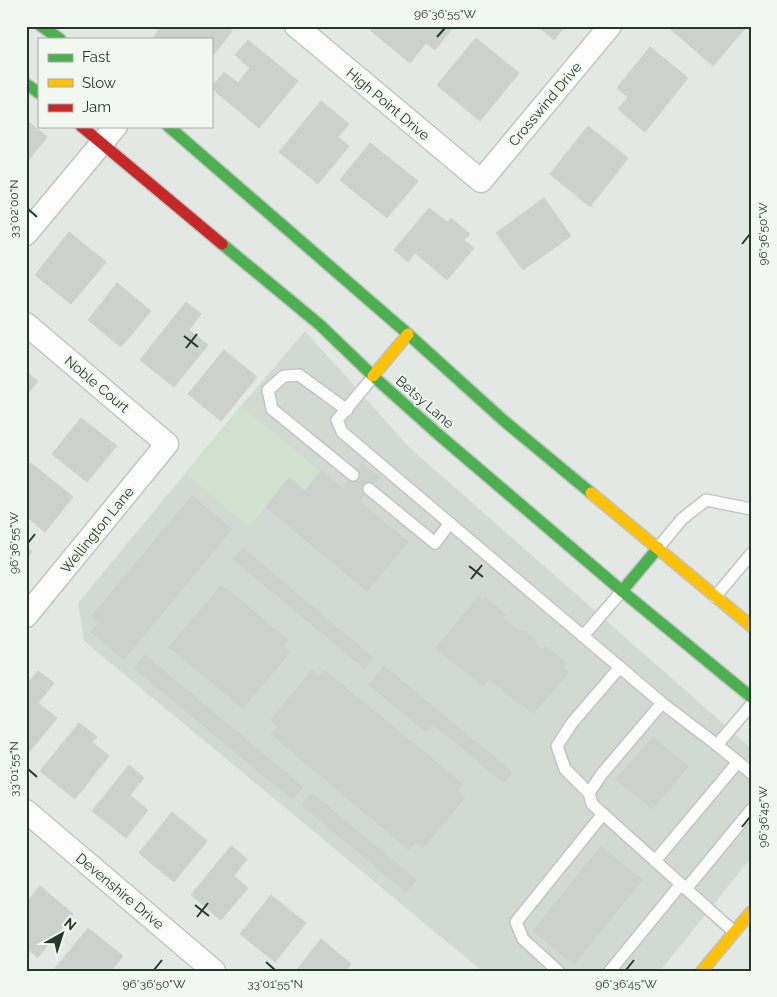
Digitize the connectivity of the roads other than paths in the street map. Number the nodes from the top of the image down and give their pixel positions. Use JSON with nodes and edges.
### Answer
{"nodes":[{"id":1,"x":41,"y":26,"type":"edge"},
{"id":2,"x":296,"y":26,"type":"edge"},
{"id":3,"x":610,"y":26,"type":"edge"},
{"id":4,"x":59,"y":38,"type":"edge"},
{"id":5,"x":26,"y":84,"type":"edge"},
{"id":6,"x":38,"y":92,"type":"edge"},
{"id":7,"x":88,"y":128,"type":"edge"},
{"id":8,"x":170,"y":128,"type":"edge"},
{"id":9,"x":109,"y":134,"type":"edge"},
{"id":10,"x":481,"y":181,"type":"joint"},
{"id":11,"x":26,"y":234,"type":"edge"},
{"id":12,"x":26,"y":324,"type":"edge"},
{"id":13,"x":408,"y":334,"type":"junction"},
{"id":14,"x":373,"y":376,"type":"junction"},
{"id":15,"x":346,"y":410,"type":"junction"},
{"id":16,"x":167,"y":444,"type":"joint"},
{"id":17,"x":353,"y":475,"type":"dead end"},
{"id":18,"x":369,"y":488,"type":"dead end"},
{"id":19,"x":751,"y":509,"type":"edge"},
{"id":20,"x":450,"y":523,"type":"junction"},
{"id":21,"x":658,"y":548,"type":"junction"},
{"id":22,"x":751,"y":554,"type":"edge"},
{"id":23,"x":622,"y":591,"type":"junction"},
{"id":24,"x":715,"y":597,"type":"junction"},
{"id":25,"x":26,"y":616,"type":"edge"},
{"id":26,"x":751,"y":626,"type":"edge"},
{"id":27,"x":583,"y":636,"type":"junction"},
{"id":28,"x":620,"y":667,"type":"junction"},
{"id":29,"x":751,"y":697,"type":"edge"},
{"id":30,"x":662,"y":703,"type":"junction"},
{"id":31,"x":751,"y":705,"type":"edge"},
{"id":32,"x":717,"y":745,"type":"junction"},
{"id":33,"x":738,"y":762,"type":"junction"},
{"id":34,"x":751,"y":773,"type":"edge"},
{"id":35,"x":589,"y":793,"type":"junction"},
{"id":36,"x":751,"y":810,"type":"edge"},
{"id":37,"x":26,"y":811,"type":"edge"},
{"id":38,"x":603,"y":814,"type":"junction"},
{"id":39,"x":655,"y":861,"type":"junction"},
{"id":40,"x":684,"y":887,"type":"junction"},
{"id":41,"x":751,"y":912,"type":"edge"},
{"id":42,"x":734,"y":932,"type":"junction"},
{"id":43,"x":214,"y":971,"type":"edge"},
{"id":44,"x":558,"y":971,"type":"edge"},
{"id":45,"x":610,"y":971,"type":"edge"},
{"id":46,"x":702,"y":971,"type":"edge"}],
"edges":[{"from":1,"to":4,"type":"main road"},
{"from":2,"to":10,"type":"street","name":"High Point Drive"},
{"from":3,"to":10,"type":"street","name":"Crosswind Drive"},
{"from":5,"to":6,"type":"main road"},
{"from":7,"to":9,"type":"main road","name":"Betsy Lane"},
{"from":8,"to":13,"type":"main road"},
{"from":9,"to":11,"type":"street"},
{"from":9,"to":14,"type":"main road","name":"Betsy Lane"},
{"from":12,"to":16,"type":"street","name":"Noble Court"},
{"from":13,"to":14,"type":"main road"},
{"from":13,"to":21,"type":"main road"},
{"from":14,"to":15,"type":"lane"},
{"from":14,"to":23,"type":"main road","name":"Betsy Lane"},
{"from":15,"to":17,"type":"lane"},
{"from":15,"to":20,"type":"lane"},
{"from":16,"to":25,"type":"street","name":"Wellington Lane"},
{"from":18,"to":20,"type":"lane"},
{"from":19,"to":21,"type":"lane"},
{"from":20,"to":27,"type":"lane"},
{"from":21,"to":23,"type":"main road"},
{"from":21,"to":24,"type":"main road"},
{"from":22,"to":24,"type":"lane"},
{"from":23,"to":27,"type":"lane"},
{"from":23,"to":29,"type":"main road","name":"Betsy Lane"},
{"from":24,"to":26,"type":"main road"},
{"from":27,"to":28,"type":"lane"},
{"from":28,"to":30,"type":"lane"},
{"from":28,"to":35,"type":"lane"},
{"from":30,"to":32,"type":"lane"},
{"from":30,"to":35,"type":"lane"},
{"from":31,"to":32,"type":"lane"},
{"from":32,"to":33,"type":"lane"},
{"from":33,"to":34,"type":"lane"},
{"from":33,"to":39,"type":"lane"},
{"from":35,"to":38,"type":"lane"},
{"from":36,"to":40,"type":"lane"},
{"from":37,"to":43,"type":"street","name":"Devenshire Drive"},
{"from":38,"to":39,"type":"lane"},
{"from":38,"to":44,"type":"lane"},
{"from":39,"to":40,"type":"lane"},
{"from":40,"to":42,"type":"lane"},
{"from":40,"to":45,"type":"lane"},
{"from":41,"to":42,"type":"main road"},
{"from":42,"to":46,"type":"main road"}]}
